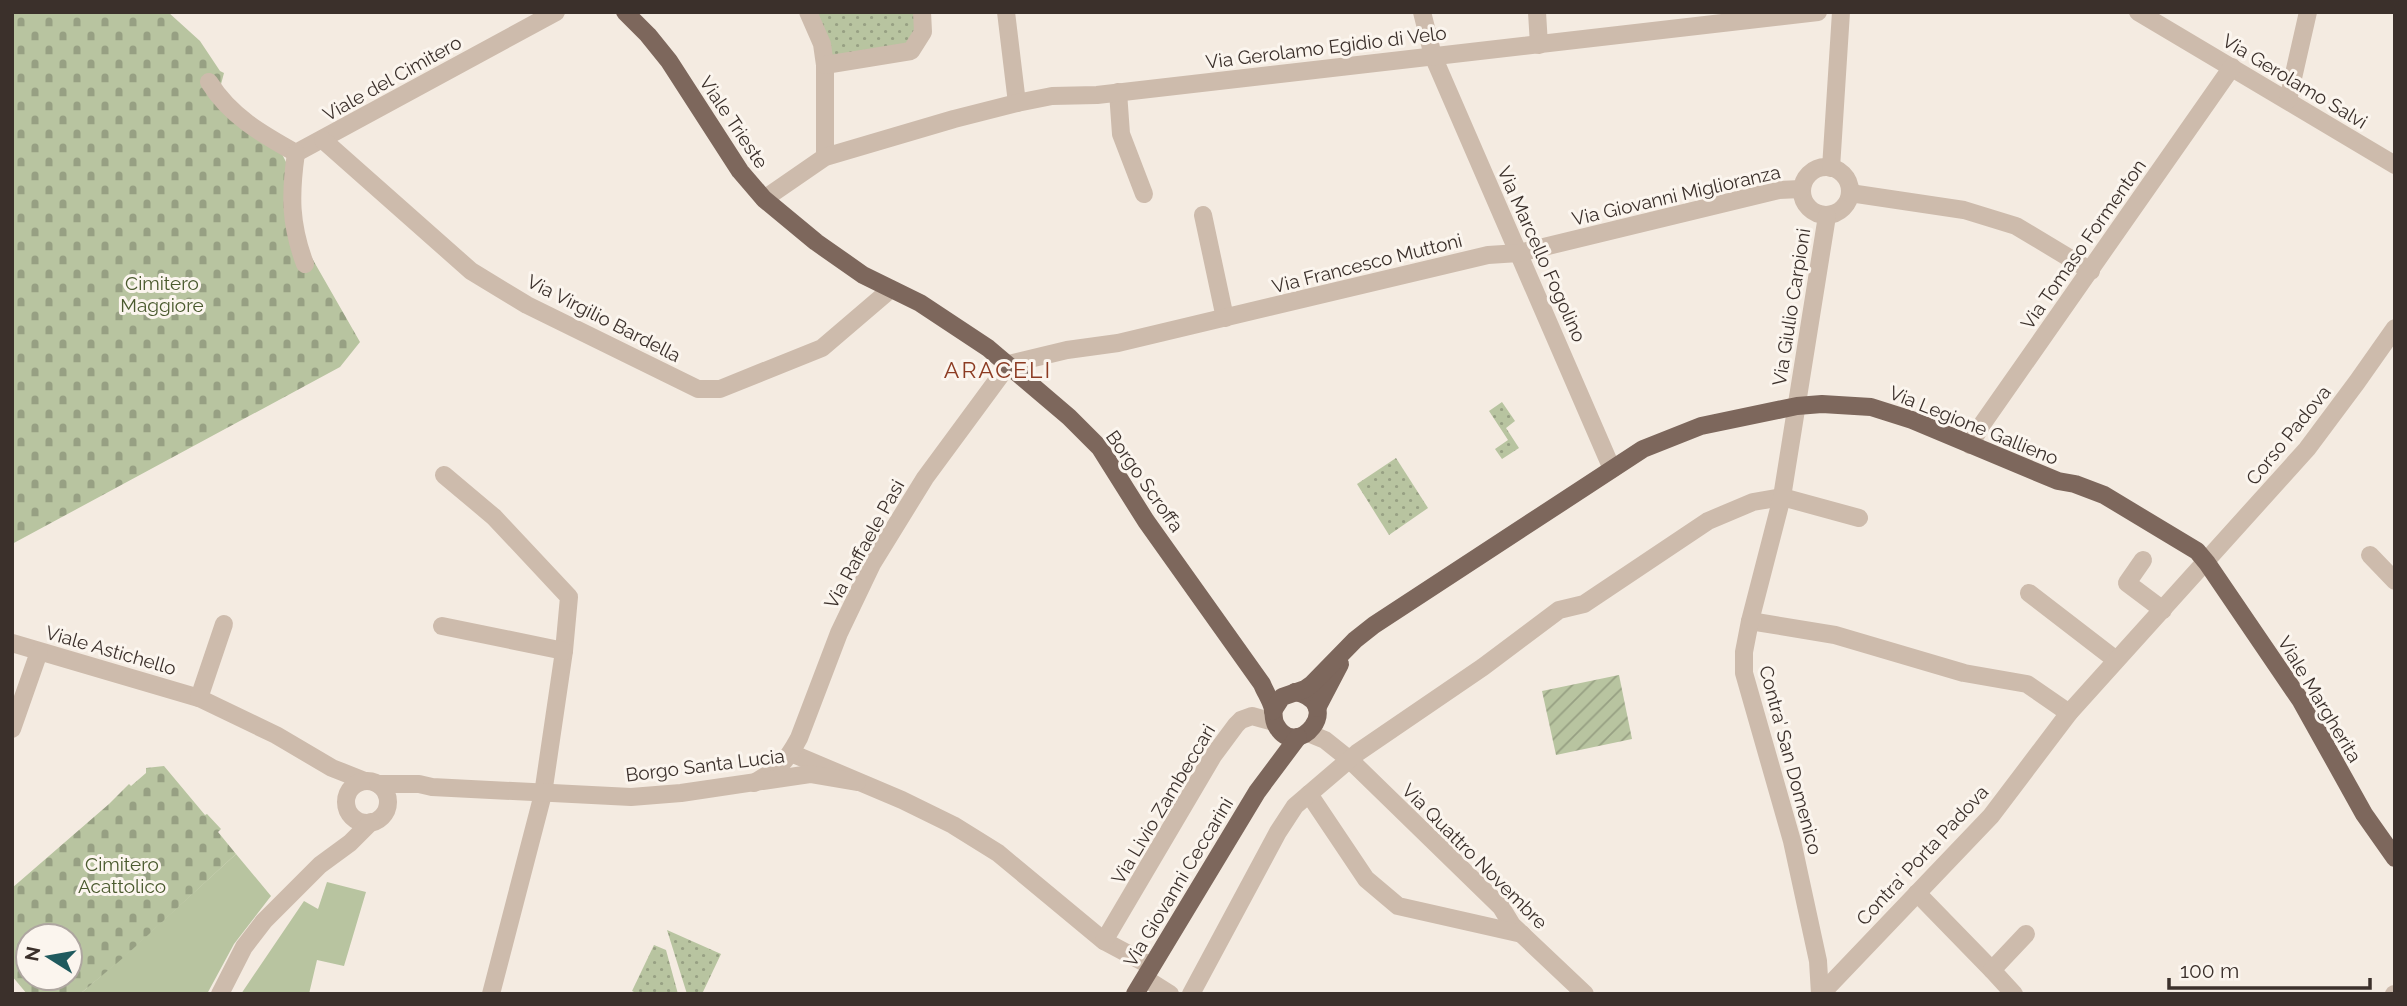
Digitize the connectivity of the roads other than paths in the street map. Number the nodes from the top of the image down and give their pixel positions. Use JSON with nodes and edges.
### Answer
{"nodes":[{"id":1,"x":556,"y":12,"type":"edge"},
{"id":2,"x":625,"y":12,"type":"edge"},
{"id":3,"x":808,"y":12,"type":"edge"},
{"id":4,"x":922,"y":12,"type":"edge"},
{"id":5,"x":1006,"y":12,"type":"edge"},
{"id":6,"x":1422,"y":12,"type":"edge"},
{"id":7,"x":1537,"y":12,"type":"edge"},
{"id":8,"x":1818,"y":12,"type":"edge"},
{"id":9,"x":1841,"y":12,"type":"edge"},
{"id":10,"x":2138,"y":12,"type":"edge"},
{"id":11,"x":2308,"y":12,"type":"edge"},
{"id":12,"x":1539,"y":44,"type":"junction"},
{"id":13,"x":1433,"y":56,"type":"junction"},
{"id":14,"x":825,"y":65,"type":"junction"},
{"id":15,"x":2232,"y":67,"type":"junction"},
{"id":16,"x":209,"y":82,"type":"dead end"},
{"id":17,"x":1118,"y":92,"type":"junction"},
{"id":18,"x":2288,"y":100,"type":"junction"},
{"id":19,"x":1017,"y":103,"type":"junction"},
{"id":20,"x":323,"y":140,"type":"junction"},
{"id":21,"x":296,"y":153,"type":"junction"},
{"id":22,"x":825,"y":157,"type":"junction"},
{"id":23,"x":2395,"y":164,"type":"edge"},
{"id":24,"x":1830,"y":168,"type":"junction"},
{"id":25,"x":1801,"y":189,"type":"junction"},
{"id":26,"x":1850,"y":193,"type":"junction"},
{"id":27,"x":1144,"y":194,"type":"dead end"},
{"id":28,"x":764,"y":199,"type":"junction"},
{"id":29,"x":1203,"y":215,"type":"dead end"},
{"id":30,"x":1827,"y":216,"type":"junction"},
{"id":31,"x":1519,"y":253,"type":"junction"},
{"id":32,"x":305,"y":264,"type":"dead end"},
{"id":33,"x":2091,"y":271,"type":"junction"},
{"id":34,"x":891,"y":289,"type":"junction"},
{"id":35,"x":1225,"y":318,"type":"junction"},
{"id":36,"x":2395,"y":328,"type":"edge"},
{"id":37,"x":1009,"y":364,"type":"junction"},
{"id":38,"x":1797,"y":406,"type":"junction"},
{"id":39,"x":1970,"y":445,"type":"junction"},
{"id":40,"x":1612,"y":469,"type":"junction"},
{"id":41,"x":444,"y":475,"type":"dead end"},
{"id":42,"x":1782,"y":497,"type":"junction"},
{"id":43,"x":1859,"y":518,"type":"dead end"},
{"id":44,"x":2370,"y":555,"type":"dead end"},
{"id":45,"x":2143,"y":561,"type":"dead end"},
{"id":46,"x":2207,"y":562,"type":"junction"},
{"id":47,"x":2395,"y":582,"type":"edge"},
{"id":48,"x":2029,"y":593,"type":"dead end"},
{"id":49,"x":2163,"y":610,"type":"junction"},
{"id":50,"x":1750,"y":621,"type":"junction"},
{"id":51,"x":224,"y":624,"type":"dead end"},
{"id":52,"x":442,"y":625,"type":"dead end"},
{"id":53,"x":12,"y":643,"type":"edge"},
{"id":54,"x":1349,"y":645,"type":"junction"},
{"id":55,"x":564,"y":651,"type":"junction"},
{"id":56,"x":39,"y":652,"type":"junction"},
{"id":57,"x":2116,"y":660,"type":"junction"},
{"id":58,"x":1262,"y":684,"type":"junction"},
{"id":59,"x":1291,"y":693,"type":"junction"},
{"id":60,"x":199,"y":698,"type":"junction"},
{"id":61,"x":2069,"y":713,"type":"junction"},
{"id":62,"x":1275,"y":720,"type":"junction"},
{"id":63,"x":1310,"y":724,"type":"junction"},
{"id":64,"x":12,"y":729,"type":"edge"},
{"id":65,"x":1350,"y":760,"type":"junction"},
{"id":66,"x":791,"y":763,"type":"junction"},
{"id":67,"x":331,"y":768,"type":"junction"},
{"id":68,"x":372,"y":782,"type":"junction"},
{"id":69,"x":754,"y":783,"type":"joint"},
{"id":70,"x":432,"y":788,"type":"junction"},
{"id":71,"x":1257,"y":792,"type":"junction"},
{"id":72,"x":543,"y":794,"type":"junction"},
{"id":73,"x":1309,"y":794,"type":"junction"},
{"id":74,"x":347,"y":805,"type":"junction"},
{"id":75,"x":387,"y":809,"type":"junction"},
{"id":76,"x":371,"y":822,"type":"junction"},
{"id":77,"x":334,"y":853,"type":"junction"},
{"id":78,"x":2395,"y":858,"type":"edge"},
{"id":79,"x":1917,"y":893,"type":"junction"},
{"id":80,"x":1501,"y":906,"type":"junction"},
{"id":81,"x":1488,"y":926,"type":"junction"},
{"id":82,"x":1522,"y":934,"type":"junction"},
{"id":83,"x":2026,"y":934,"type":"dead end"},
{"id":84,"x":1104,"y":941,"type":"junction"},
{"id":85,"x":1992,"y":970,"type":"junction"},
{"id":86,"x":1148,"y":981,"type":"edge"},
{"id":87,"x":220,"y":994,"type":"edge"},
{"id":88,"x":491,"y":994,"type":"edge"},
{"id":89,"x":1135,"y":994,"type":"edge"},
{"id":90,"x":1170,"y":994,"type":"edge"},
{"id":91,"x":1191,"y":994,"type":"edge"},
{"id":92,"x":1585,"y":994,"type":"edge"},
{"id":93,"x":1821,"y":994,"type":"edge"},
{"id":94,"x":2014,"y":994,"type":"edge"}],
"edges":[{"from":1,"to":20,"type":"street","name":"Viale del Cimitero"},
{"from":2,"to":28,"type":"main road","name":"Viale Trieste"},
{"from":3,"to":14,"type":"street"},
{"from":4,"to":14,"type":"street"},
{"from":5,"to":19,"type":"street"},
{"from":6,"to":13,"type":"street","name":"Via Marcello Fogolino"},
{"from":7,"to":12,"type":"street"},
{"from":8,"to":12,"type":"street","name":"Via Gerolamo Egidio di Velo"},
{"from":9,"to":24,"type":"street"},
{"from":10,"to":15,"type":"street","name":"Via Gerolamo Salvi"},
{"from":11,"to":18,"type":"street"},
{"from":12,"to":13,"type":"street","name":"Via Gerolamo Egidio di Velo"},
{"from":13,"to":17,"type":"street","name":"Via Gerolamo Egidio di Velo"},
{"from":13,"to":31,"type":"street","name":"Via Marcello Fogolino"},
{"from":14,"to":22,"type":"street"},
{"from":15,"to":18,"type":"street","name":"Via Gerolamo Salvi"},
{"from":15,"to":33,"type":"street","name":"Via Tomaso Formenton"},
{"from":16,"to":21,"type":"street"},
{"from":17,"to":19,"type":"street","name":"Via Gerolamo Egidio di Velo"},
{"from":17,"to":27,"type":"street"},
{"from":18,"to":23,"type":"street","name":"Via Gerolamo Salvi"},
{"from":19,"to":22,"type":"street","name":"Via Gerolamo Egidio di Velo"},
{"from":20,"to":21,"type":"street","name":"Viale del Cimitero"},
{"from":20,"to":34,"type":"street","name":"Via Virgilio Bardella"},
{"from":21,"to":32,"type":"street"},
{"from":22,"to":28,"type":"street","name":"Via Gerolamo Egidio di Velo"},
{"from":24,"to":25,"type":"street"},
{"from":24,"to":26,"type":"street"},
{"from":25,"to":30,"type":"street"},
{"from":25,"to":31,"type":"street","name":"Via Giovanni Miglioranza"},
{"from":26,"to":30,"type":"street"},
{"from":26,"to":33,"type":"street"},
{"from":28,"to":34,"type":"main road","name":"Viale Trieste"},
{"from":29,"to":35,"type":"street"},
{"from":30,"to":38,"type":"street","name":"Via Giulio Carpioni"},
{"from":31,"to":35,"type":"street","name":"Via Francesco Muttoni"},
{"from":31,"to":40,"type":"street","name":"Via Marcello Fogolino"},
{"from":33,"to":39,"type":"street","name":"Via Tomaso Formenton"},
{"from":34,"to":37,"type":"main road","name":"Borgo Scroffa"},
{"from":35,"to":37,"type":"street","name":"Via Francesco Muttoni"},
{"from":36,"to":46,"type":"street","name":"Corso Padova"},
{"from":37,"to":58,"type":"main road","name":"Borgo Scroffa"},
{"from":37,"to":66,"type":"street","name":"Via Raffaele Pasi"},
{"from":38,"to":39,"type":"main road","name":"Via Legione Gallieno"},
{"from":38,"to":40,"type":"main road","name":"Via Legione Gallieno"},
{"from":38,"to":42,"type":"street","name":"Contra' San Domenico"},
{"from":39,"to":46,"type":"main road","name":"Via Legione Gallieno"},
{"from":40,"to":54,"type":"main road","name":"Via Legione Gallieno"},
{"from":41,"to":55,"type":"street"},
{"from":42,"to":43,"type":"street"},
{"from":42,"to":50,"type":"street","name":"Contra' San Domenico"},
{"from":42,"to":65,"type":"street"},
{"from":44,"to":47,"type":"street"},
{"from":45,"to":49,"type":"street"},
{"from":46,"to":49,"type":"street","name":"Contra' Porta Padova"},
{"from":46,"to":78,"type":"main road","name":"Viale Margherita"},
{"from":48,"to":57,"type":"street"},
{"from":49,"to":57,"type":"street","name":"Contra' Porta Padova"},
{"from":50,"to":61,"type":"street"},
{"from":50,"to":93,"type":"street","name":"Contra' San Domenico"},
{"from":51,"to":60,"type":"street"},
{"from":52,"to":55,"type":"street"},
{"from":53,"to":56,"type":"street","name":"Viale Astichello"},
{"from":54,"to":59,"type":"main road","name":"Via Legione Gallieno"},
{"from":54,"to":63,"type":"main road","name":"Via Legione Gallieno"},
{"from":55,"to":72,"type":"street"},
{"from":56,"to":60,"type":"street","name":"Viale Astichello"},
{"from":56,"to":64,"type":"street"},
{"from":57,"to":61,"type":"street","name":"Contra' Porta Padova"},
{"from":58,"to":59,"type":"main road"},
{"from":58,"to":62,"type":"main road","name":"Borgo Scroffa"},
{"from":59,"to":62,"type":"main road"},
{"from":59,"to":63,"type":"main road"},
{"from":60,"to":67,"type":"street","name":"Viale Astichello"},
{"from":61,"to":79,"type":"street","name":"Contra' Porta Padova"},
{"from":62,"to":63,"type":"main road"},
{"from":62,"to":71,"type":"main road","name":"Via Giovanni Ceccarini"},
{"from":62,"to":84,"type":"street","name":"Via Livio Zambeccari"},
{"from":63,"to":65,"type":"street","name":"Via Quattro Novembre"},
{"from":63,"to":71,"type":"main road","name":"Via Giovanni Ceccarini"},
{"from":65,"to":73,"type":"street"},
{"from":65,"to":80,"type":"street","name":"Via Quattro Novembre"},
{"from":66,"to":69,"type":"street","name":"Via Raffaele Pasi"},
{"from":66,"to":84,"type":"street","name":"Borgo Santa Lucia"},
{"from":67,"to":68,"type":"street","name":"Viale Astichello"},
{"from":67,"to":74,"type":"street"},
{"from":68,"to":70,"type":"street","name":"Borgo Santa Lucia"},
{"from":68,"to":74,"type":"street"},
{"from":68,"to":75,"type":"street"},
{"from":69,"to":72,"type":"street","name":"Borgo Santa Lucia"},
{"from":70,"to":72,"type":"street","name":"Borgo Santa Lucia"},
{"from":70,"to":75,"type":"street","name":"Borgo Santa Lucia"},
{"from":71,"to":86,"type":"main road","name":"Via Giovanni Ceccarini"},
{"from":72,"to":88,"type":"street"},
{"from":73,"to":81,"type":"street"},
{"from":73,"to":91,"type":"street"},
{"from":74,"to":76,"type":"street"},
{"from":74,"to":77,"type":"street"},
{"from":75,"to":76,"type":"street"},
{"from":76,"to":77,"type":"street"},
{"from":77,"to":87,"type":"street"},
{"from":79,"to":85,"type":"street"},
{"from":79,"to":93,"type":"street","name":"Contra' Porta Padova"},
{"from":80,"to":81,"type":"street"},
{"from":80,"to":82,"type":"street","name":"Via Quattro Novembre"},
{"from":81,"to":82,"type":"street"},
{"from":82,"to":92,"type":"street","name":"Via Quattro Novembre"},
{"from":83,"to":85,"type":"street"},
{"from":84,"to":86,"type":"street","name":"Borgo Santa Lucia"},
{"from":85,"to":94,"type":"street"},
{"from":86,"to":89,"type":"main road","name":"Via Giovanni Ceccarini"},
{"from":86,"to":90,"type":"street","name":"Borgo Santa Lucia"}]}
